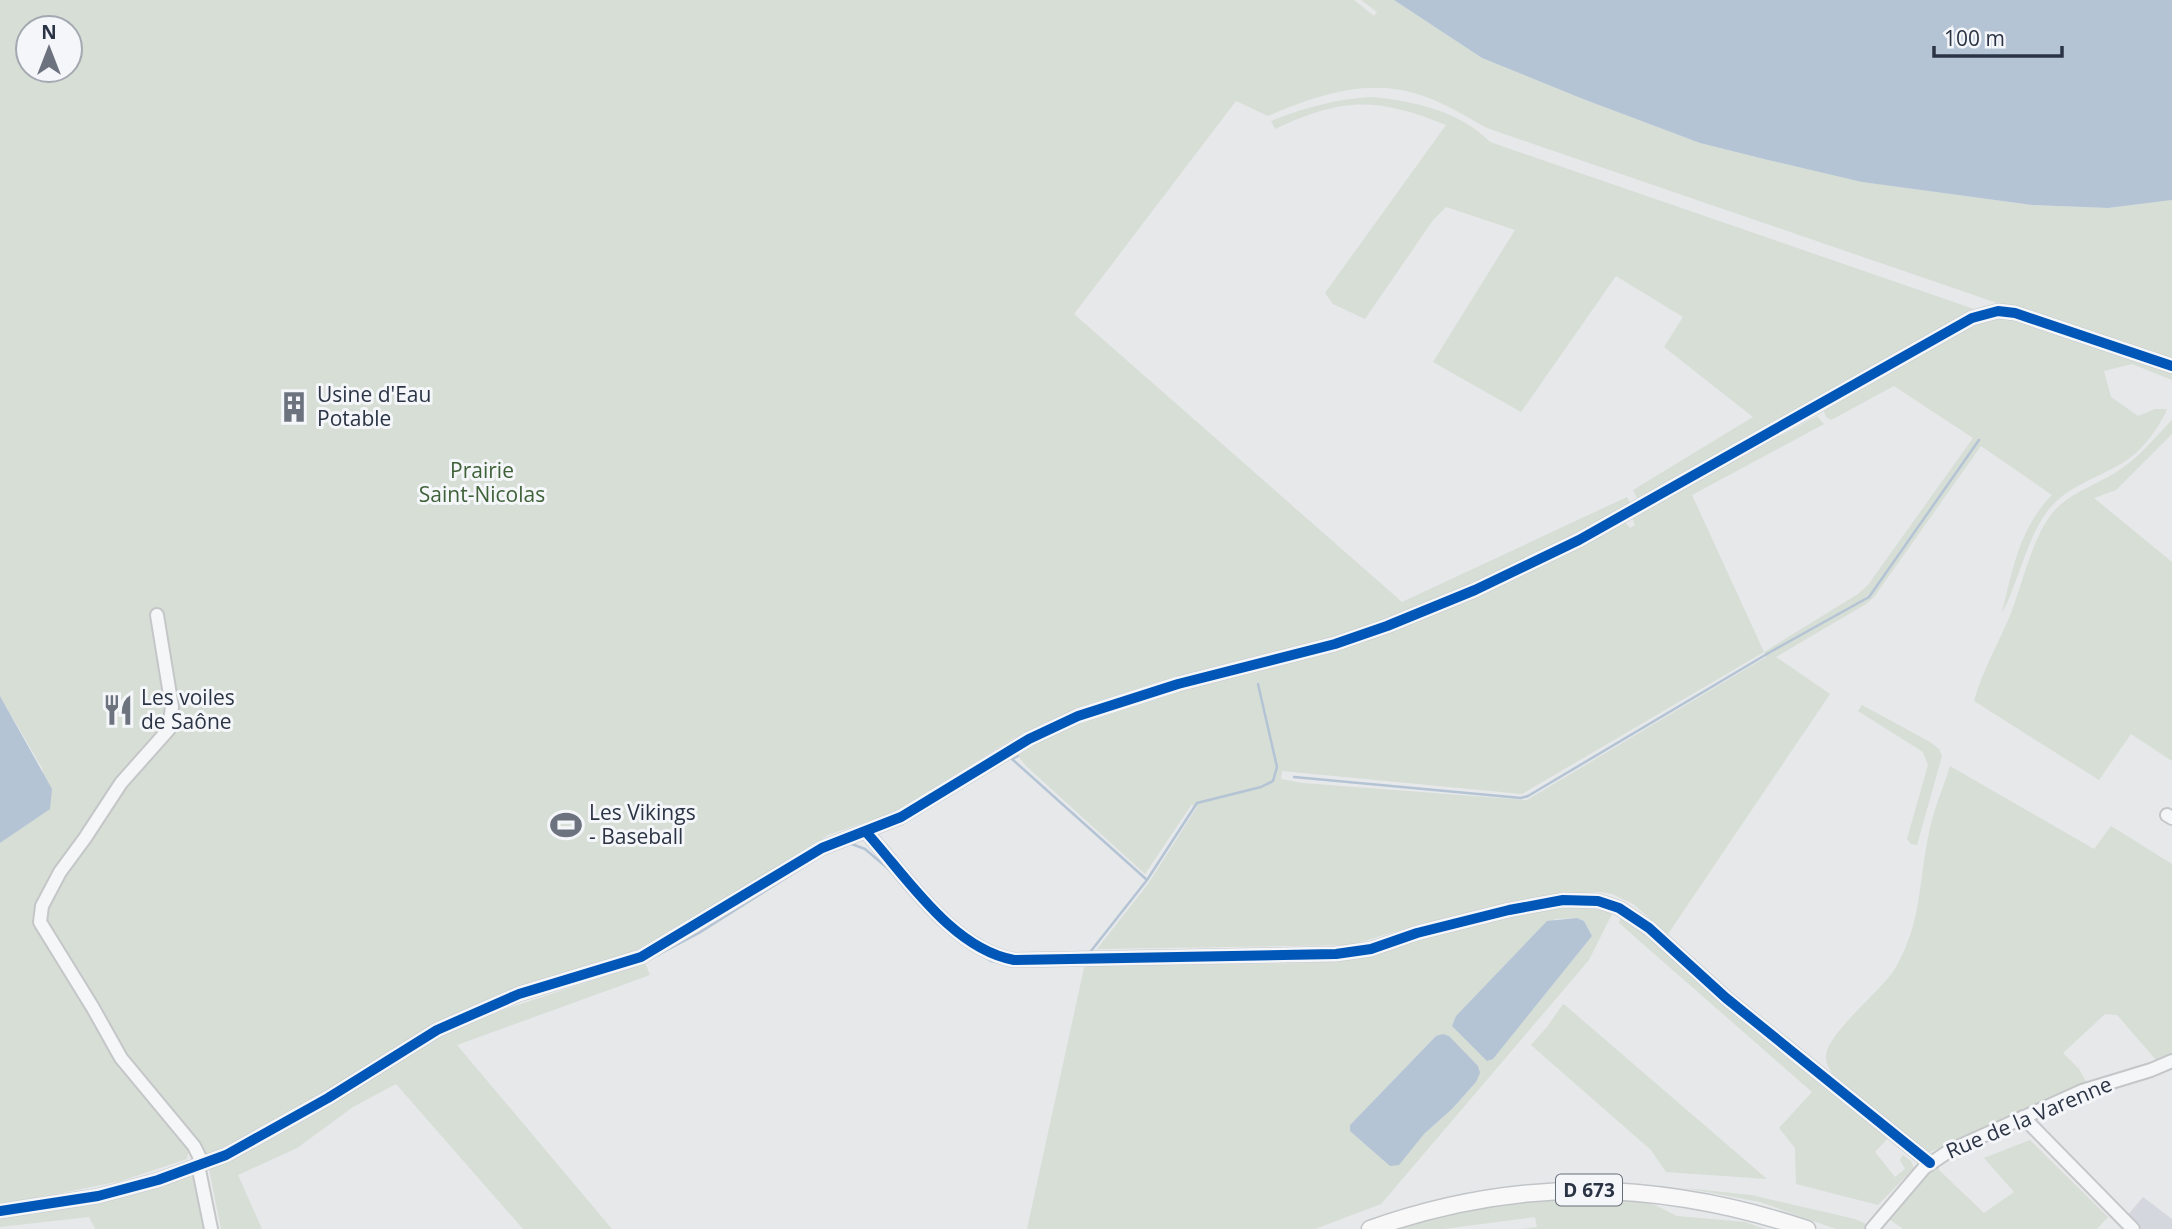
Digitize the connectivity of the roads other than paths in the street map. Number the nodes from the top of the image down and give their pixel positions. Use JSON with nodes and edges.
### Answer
{"nodes":[{"id":1,"x":2172,"y":366,"type":"edge"},
{"id":2,"x":157,"y":615,"type":"dead end"},
{"id":3,"x":866,"y":832,"type":"junction"},
{"id":4,"x":2172,"y":1061,"type":"edge"},
{"id":5,"x":2023,"y":1116,"type":"junction"},
{"id":6,"x":1930,"y":1163,"type":"junction"},
{"id":7,"x":201,"y":1165,"type":"junction"},
{"id":8,"x":0,"y":1211,"type":"edge"},
{"id":9,"x":211,"y":1229,"type":"edge"},
{"id":10,"x":1370,"y":1229,"type":"edge"},
{"id":11,"x":1807,"y":1229,"type":"edge"},
{"id":12,"x":1872,"y":1229,"type":"edge"},
{"id":13,"x":2133,"y":1229,"type":"edge"}],
"edges":[{"from":1,"to":3,"type":"street"},
{"from":2,"to":7,"type":"street"},
{"from":3,"to":6,"type":"street"},
{"from":3,"to":7,"type":"street"},
{"from":4,"to":5,"type":"street","name":"Rue de la Varenne"},
{"from":5,"to":6,"type":"street","name":"Rue de la Varenne"},
{"from":5,"to":13,"type":"street"},
{"from":6,"to":12,"type":"street","name":"Rue de la Varenne"},
{"from":7,"to":8,"type":"street"},
{"from":7,"to":9,"type":"street"},
{"from":10,"to":11,"type":"main road","number":"D 673"}]}
